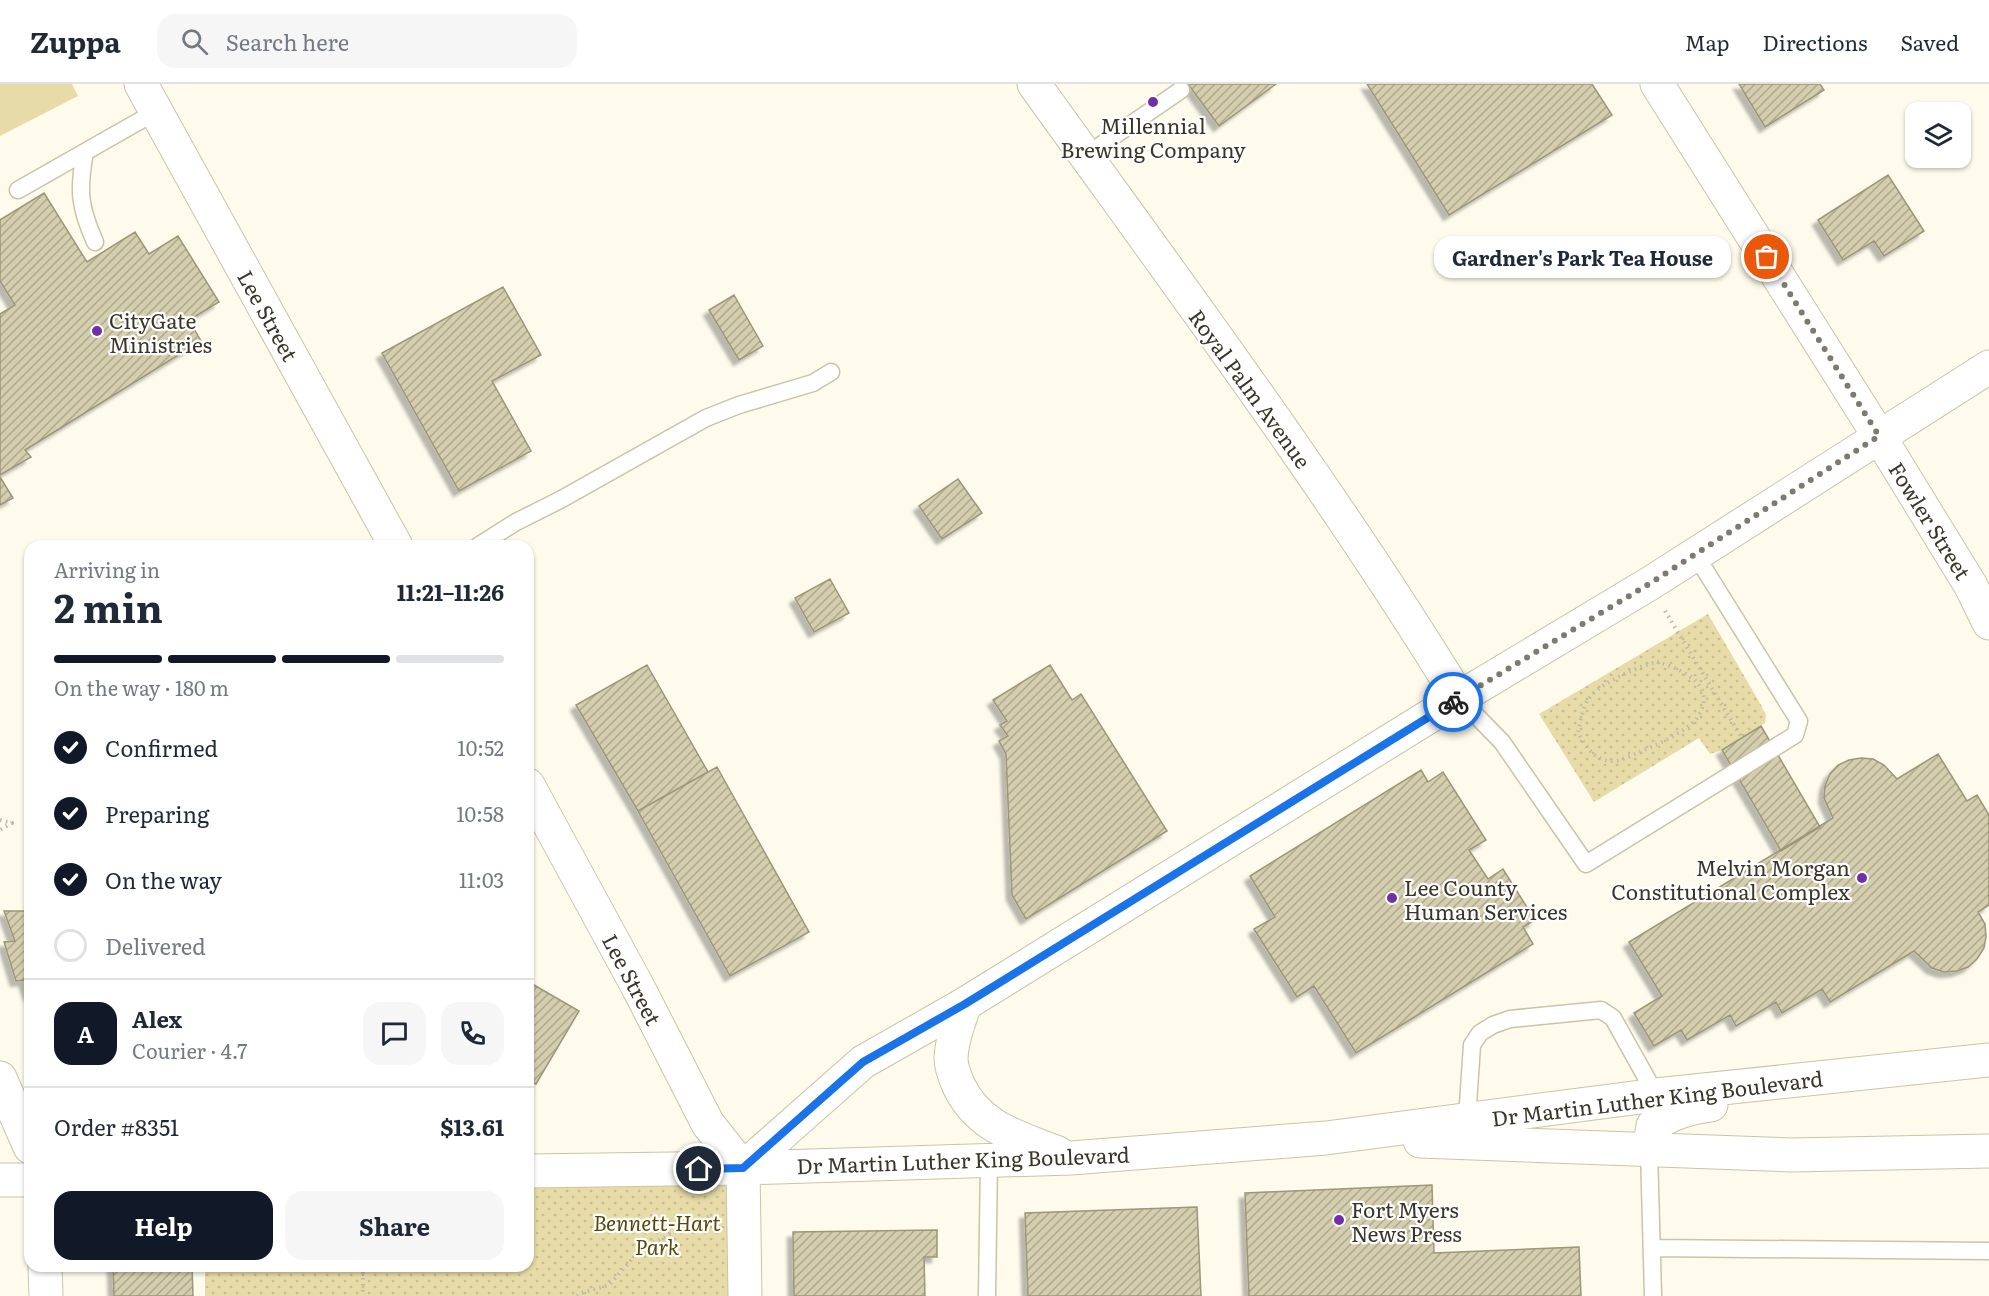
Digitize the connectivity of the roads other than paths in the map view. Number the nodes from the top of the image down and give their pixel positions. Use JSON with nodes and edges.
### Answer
{"nodes":[{"id":1,"x":1034,"y":84,"type":"edge"},
{"id":2,"x":1657,"y":84,"type":"edge"},
{"id":3,"x":1181,"y":90,"type":"dead end"},
{"id":4,"x":149,"y":98,"type":"edge"},
{"id":5,"x":85,"y":152,"type":"junction"},
{"id":6,"x":1085,"y":156,"type":"junction"},
{"id":7,"x":18,"y":190,"type":"dead end"},
{"id":8,"x":95,"y":242,"type":"dead end"},
{"id":9,"x":1989,"y":367,"type":"edge"},
{"id":10,"x":831,"y":372,"type":"dead end"},
{"id":11,"x":1879,"y":436,"type":"junction"},
{"id":12,"x":393,"y":540,"type":"edge"},
{"id":13,"x":487,"y":540,"type":"edge"},
{"id":14,"x":1695,"y":554,"type":"junction"},
{"id":15,"x":1989,"y":623,"type":"edge"},
{"id":16,"x":1460,"y":698,"type":"junction"},
{"id":17,"x":534,"y":796,"type":"edge"},
{"id":18,"x":965,"y":1004,"type":"junction"},
{"id":19,"x":1989,"y":1060,"type":"edge"},
{"id":20,"x":1989,"y":1065,"type":"edge"},
{"id":21,"x":0,"y":1077,"type":"edge"},
{"id":22,"x":1656,"y":1095,"type":"junction"},
{"id":23,"x":1467,"y":1119,"type":"junction"},
{"id":24,"x":24,"y":1133,"type":"edge"},
{"id":25,"x":1326,"y":1138,"type":"junction"},
{"id":26,"x":1649,"y":1150,"type":"junction"},
{"id":27,"x":1989,"y":1151,"type":"edge"},
{"id":28,"x":1071,"y":1158,"type":"junction"},
{"id":29,"x":989,"y":1160,"type":"junction"},
{"id":30,"x":534,"y":1171,"type":"edge"},
{"id":31,"x":0,"y":1180,"type":"edge"},
{"id":32,"x":24,"y":1180,"type":"edge"},
{"id":33,"x":743,"y":1184,"type":"junction"},
{"id":34,"x":1652,"y":1248,"type":"junction"},
{"id":35,"x":1989,"y":1251,"type":"edge"},
{"id":36,"x":45,"y":1272,"type":"edge"},
{"id":37,"x":46,"y":1296,"type":"edge"},
{"id":38,"x":745,"y":1296,"type":"edge"},
{"id":39,"x":987,"y":1296,"type":"edge"},
{"id":40,"x":1653,"y":1296,"type":"edge"}],
"edges":[{"from":1,"to":6,"type":"main road","name":"Royal Palm Avenue"},
{"from":2,"to":11,"type":"main road","name":"Fowler Street"},
{"from":3,"to":6,"type":"lane"},
{"from":4,"to":5,"type":"lane"},
{"from":4,"to":12,"type":"main road","name":"Lee Street"},
{"from":5,"to":7,"type":"lane"},
{"from":5,"to":8,"type":"lane"},
{"from":6,"to":16,"type":"main road","name":"Royal Palm Avenue"},
{"from":9,"to":11,"type":"main road"},
{"from":10,"to":13,"type":"lane"},
{"from":11,"to":14,"type":"main road"},
{"from":11,"to":15,"type":"main road","name":"Fowler Street"},
{"from":14,"to":16,"type":"main road"},
{"from":14,"to":16,"type":"lane"},
{"from":16,"to":18,"type":"main road"},
{"from":17,"to":33,"type":"main road","name":"Lee Street"},
{"from":18,"to":28,"type":"main road"},
{"from":18,"to":33,"type":"main road"},
{"from":19,"to":22,"type":"main road","name":"Dr Martin Luther King Boulevard"},
{"from":20,"to":26,"type":"main road"},
{"from":21,"to":24,"type":"main road"},
{"from":22,"to":23,"type":"main road","name":"Dr Martin Luther King Boulevard"},
{"from":22,"to":23,"type":"lane"},
{"from":23,"to":25,"type":"main road","name":"Dr Martin Luther King Boulevard"},
{"from":25,"to":26,"type":"main road","name":"Dr Martin Luther King Boulevard"},
{"from":25,"to":28,"type":"main road","name":"Dr Martin Luther King Boulevard"},
{"from":26,"to":27,"type":"main road","name":"Dr Martin Luther King Boulevard"},
{"from":26,"to":34,"type":"lane"},
{"from":28,"to":29,"type":"main road","name":"Dr Martin Luther King Boulevard"},
{"from":29,"to":33,"type":"main road","name":"Dr Martin Luther King Boulevard"},
{"from":29,"to":39,"type":"lane"},
{"from":30,"to":33,"type":"main road","name":"Dr Martin Luther King Boulevard"},
{"from":31,"to":32,"type":"main road"},
{"from":33,"to":38,"type":"main road"},
{"from":34,"to":35,"type":"lane"},
{"from":34,"to":40,"type":"lane"},
{"from":36,"to":37,"type":"main road"}]}
